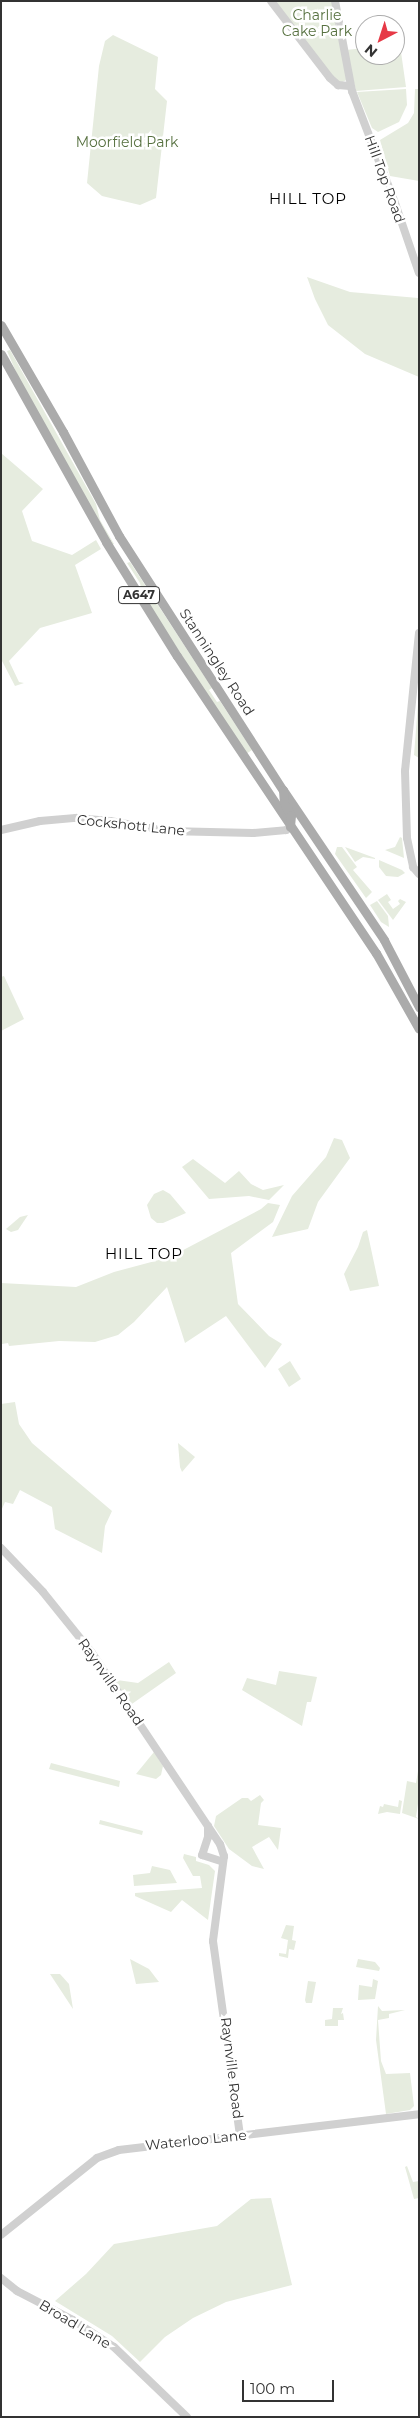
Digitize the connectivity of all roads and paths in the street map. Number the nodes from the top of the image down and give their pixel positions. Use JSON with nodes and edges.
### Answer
{"nodes":[{"id":1,"x":271,"y":1,"type":"edge"},
{"id":2,"x":335,"y":1,"type":"edge"},
{"id":3,"x":350,"y":86,"type":"junction"},
{"id":4,"x":419,"y":273,"type":"edge"},
{"id":5,"x":1,"y":325,"type":"edge"},
{"id":6,"x":12,"y":344,"type":"junction"},
{"id":7,"x":1,"y":354,"type":"edge"},
{"id":8,"x":17,"y":383,"type":"junction"},
{"id":9,"x":122,"y":545,"type":"junction"},
{"id":10,"x":120,"y":560,"type":"junction"},
{"id":11,"x":419,"y":633,"type":"edge"},
{"id":12,"x":264,"y":760,"type":"junction"},
{"id":13,"x":258,"y":777,"type":"junction"},
{"id":14,"x":283,"y":790,"type":"junction"},
{"id":15,"x":290,"y":828,"type":"junction"},
{"id":16,"x":1,"y":830,"type":"edge"},
{"id":17,"x":310,"y":830,"type":"junction"},
{"id":18,"x":419,"y":874,"type":"edge"},
{"id":19,"x":419,"y":1007,"type":"edge"},
{"id":20,"x":419,"y":1029,"type":"edge"},
{"id":21,"x":1,"y":1548,"type":"edge"},
{"id":22,"x":208,"y":1826,"type":"junction"},
{"id":23,"x":223,"y":1862,"type":"junction"},
{"id":24,"x":419,"y":2114,"type":"edge"},
{"id":25,"x":240,"y":2135,"type":"junction"},
{"id":26,"x":1,"y":2235,"type":"edge"},
{"id":27,"x":1,"y":2278,"type":"edge"},
{"id":28,"x":187,"y":2417,"type":"edge"}],
"edges":[{"from":1,"to":3,"type":"street"},
{"from":2,"to":3,"type":"street","name":"Hill Top Road"},
{"from":3,"to":4,"type":"street","name":"Hill Top Road"},
{"from":5,"to":6,"type":"main road","name":"Stanningley Road","number":"A647"},
{"from":6,"to":8,"type":"main road"},
{"from":6,"to":9,"type":"main road","name":"Stanningley Road","number":"A647"},
{"from":7,"to":8,"type":"main road","number":"A647"},
{"from":8,"to":10,"type":"main road","number":"A647"},
{"from":9,"to":10,"type":"main road"},
{"from":9,"to":12,"type":"main road","name":"Stanningley Road","number":"A647"},
{"from":10,"to":13,"type":"main road","number":"A647"},
{"from":11,"to":18,"type":"street"},
{"from":12,"to":13,"type":"main road"},
{"from":12,"to":14,"type":"main road","name":"Stanningley Road","number":"A647"},
{"from":13,"to":15,"type":"main road","number":"A647"},
{"from":14,"to":15,"type":"main road"},
{"from":14,"to":17,"type":"main road","name":"Stanningley Road","number":"A647"},
{"from":15,"to":16,"type":"street","name":"Cockshott Lane"},
{"from":15,"to":17,"type":"main road"},
{"from":15,"to":20,"type":"main road","number":"A647"},
{"from":17,"to":19,"type":"main road","name":"Stanningley Road","number":"A647"},
{"from":21,"to":22,"type":"street","name":"Raynville Road"},
{"from":22,"to":23,"type":"street","name":"Raynville Road"},
{"from":22,"to":23,"type":"street"},
{"from":23,"to":25,"type":"street","name":"Raynville Road"},
{"from":24,"to":25,"type":"street","name":"Waterloo Lane"},
{"from":25,"to":26,"type":"street","name":"Waterloo Lane"},
{"from":27,"to":28,"type":"street","name":"Broad Lane"}]}
